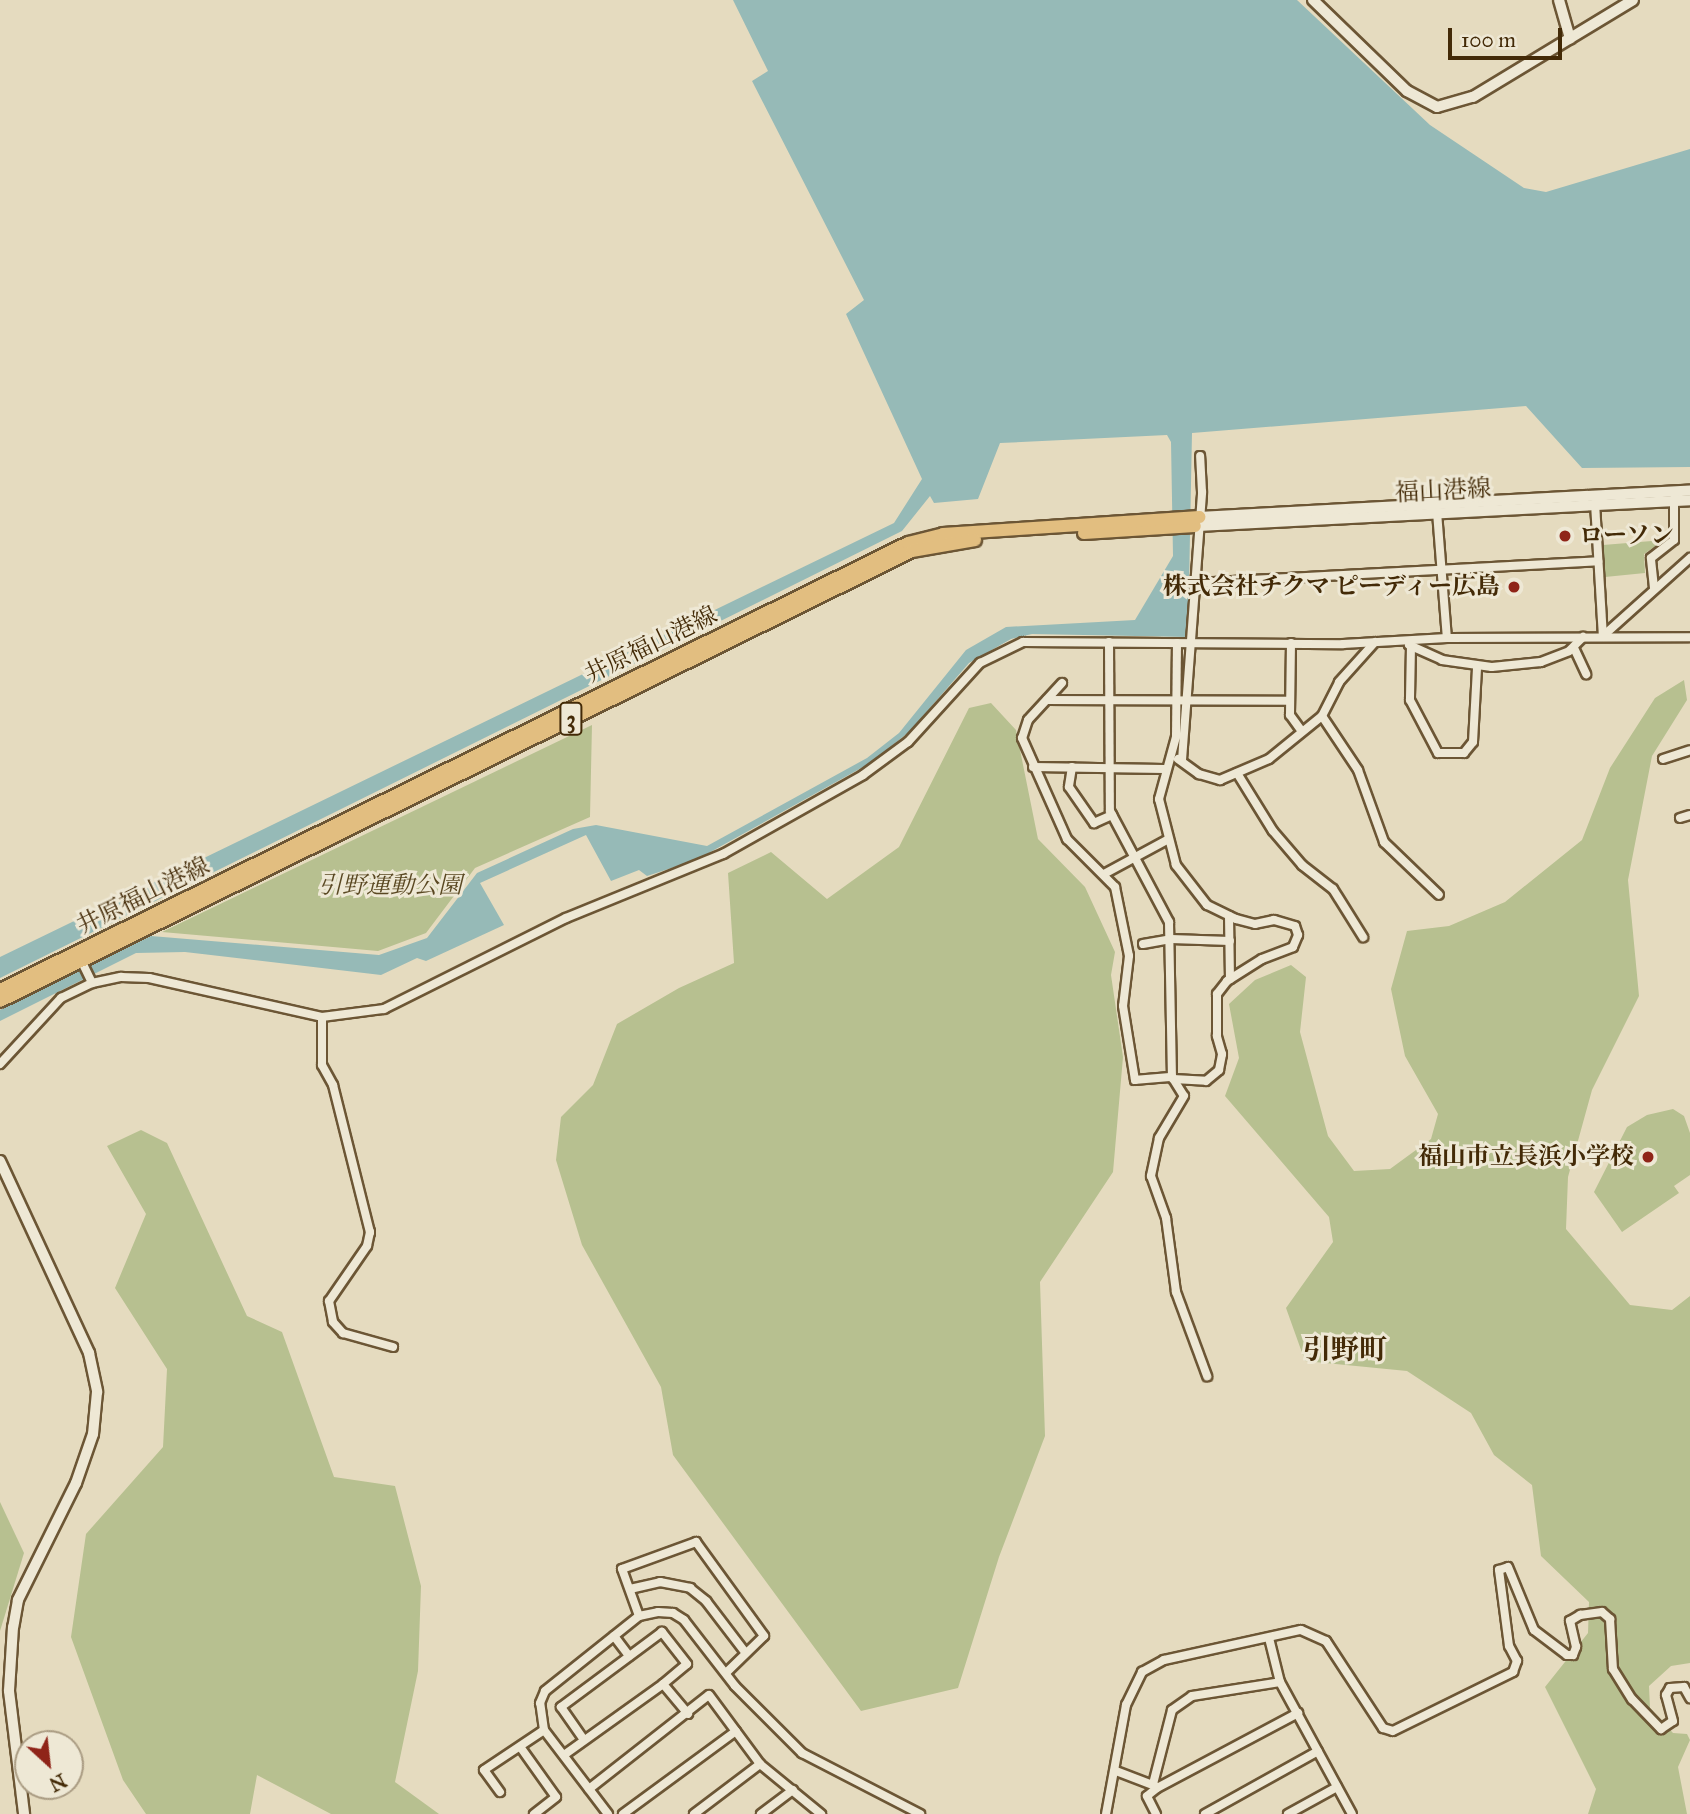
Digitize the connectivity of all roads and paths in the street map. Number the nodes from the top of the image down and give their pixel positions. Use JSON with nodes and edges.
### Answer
{"nodes":[{"id":1,"x":1559,"y":0,"type":"edge"},
{"id":2,"x":1633,"y":0,"type":"edge"},
{"id":3,"x":1317,"y":1,"type":"edge"},
{"id":4,"x":1570,"y":38,"type":"junction"},
{"id":5,"x":1200,"y":456,"type":"dead end"},
{"id":6,"x":1690,"y":490,"type":"edge"},
{"id":7,"x":1675,"y":499,"type":"junction"},
{"id":8,"x":1690,"y":500,"type":"edge"},
{"id":9,"x":1595,"y":503,"type":"junction"},
{"id":10,"x":1437,"y":512,"type":"junction"},
{"id":11,"x":1197,"y":522,"type":"junction"},
{"id":12,"x":1690,"y":558,"type":"edge"},
{"id":13,"x":1598,"y":561,"type":"junction"},
{"id":14,"x":1442,"y":570,"type":"junction"},
{"id":15,"x":1195,"y":583,"type":"junction"},
{"id":16,"x":1654,"y":588,"type":"junction"},
{"id":17,"x":1602,"y":636,"type":"junction"},
{"id":18,"x":1583,"y":637,"type":"junction"},
{"id":19,"x":1690,"y":637,"type":"edge"},
{"id":20,"x":1447,"y":638,"type":"junction"},
{"id":21,"x":1402,"y":640,"type":"junction"},
{"id":22,"x":1109,"y":642,"type":"junction"},
{"id":23,"x":1375,"y":642,"type":"junction"},
{"id":24,"x":1177,"y":643,"type":"junction"},
{"id":25,"x":1190,"y":643,"type":"junction"},
{"id":26,"x":1291,"y":643,"type":"junction"},
{"id":27,"x":1412,"y":646,"type":"junction"},
{"id":28,"x":1574,"y":648,"type":"junction"},
{"id":29,"x":1477,"y":668,"type":"junction"},
{"id":30,"x":1586,"y":674,"type":"dead end"},
{"id":31,"x":1062,"y":683,"type":"dead end"},
{"id":32,"x":1047,"y":700,"type":"junction"},
{"id":33,"x":1110,"y":700,"type":"junction"},
{"id":34,"x":1176,"y":701,"type":"junction"},
{"id":35,"x":1289,"y":701,"type":"junction"},
{"id":36,"x":1188,"y":702,"type":"junction"},
{"id":37,"x":1322,"y":716,"type":"junction"},
{"id":38,"x":1301,"y":730,"type":"junction"},
{"id":39,"x":1690,"y":750,"type":"edge"},
{"id":40,"x":1172,"y":756,"type":"junction"},
{"id":41,"x":1662,"y":759,"type":"dead end"},
{"id":42,"x":1182,"y":760,"type":"junction"},
{"id":43,"x":1033,"y":767,"type":"junction"},
{"id":44,"x":1072,"y":767,"type":"junction"},
{"id":45,"x":1110,"y":767,"type":"junction"},
{"id":46,"x":1164,"y":769,"type":"junction"},
{"id":47,"x":1237,"y":773,"type":"junction"},
{"id":48,"x":1112,"y":815,"type":"junction"},
{"id":49,"x":1690,"y":815,"type":"edge"},
{"id":50,"x":1680,"y":818,"type":"dead end"},
{"id":51,"x":1167,"y":840,"type":"junction"},
{"id":52,"x":1134,"y":856,"type":"junction"},
{"id":53,"x":1104,"y":874,"type":"junction"},
{"id":54,"x":1439,"y":895,"type":"dead end"},
{"id":55,"x":1230,"y":916,"type":"junction"},
{"id":56,"x":1363,"y":937,"type":"dead end"},
{"id":57,"x":1171,"y":939,"type":"junction"},
{"id":58,"x":1230,"y":941,"type":"junction"},
{"id":59,"x":1143,"y":944,"type":"dead end"},
{"id":60,"x":81,"y":960,"type":"junction"},
{"id":61,"x":1230,"y":979,"type":"junction"},
{"id":62,"x":91,"y":981,"type":"junction"},
{"id":63,"x":0,"y":990,"type":"edge"},
{"id":64,"x":0,"y":1001,"type":"edge"},
{"id":65,"x":322,"y":1017,"type":"junction"},
{"id":66,"x":0,"y":1064,"type":"edge"},
{"id":67,"x":1172,"y":1078,"type":"junction"},
{"id":68,"x":0,"y":1161,"type":"edge"},
{"id":69,"x":393,"y":1347,"type":"dead end"},
{"id":70,"x":1207,"y":1376,"type":"dead end"},
{"id":71,"x":630,"y":1589,"type":"junction"},
{"id":72,"x":639,"y":1616,"type":"junction"},
{"id":73,"x":614,"y":1636,"type":"junction"},
{"id":74,"x":1269,"y":1637,"type":"junction"},
{"id":75,"x":745,"y":1652,"type":"junction"},
{"id":76,"x":629,"y":1656,"type":"junction"},
{"id":77,"x":726,"y":1673,"type":"junction"},
{"id":78,"x":1280,"y":1682,"type":"junction"},
{"id":79,"x":663,"y":1684,"type":"junction"},
{"id":80,"x":1690,"y":1698,"type":"edge"},
{"id":81,"x":1297,"y":1713,"type":"junction"},
{"id":82,"x":688,"y":1714,"type":"junction"},
{"id":83,"x":544,"y":1730,"type":"junction"},
{"id":84,"x":736,"y":1731,"type":"junction"},
{"id":85,"x":584,"y":1740,"type":"junction"},
{"id":86,"x":521,"y":1748,"type":"junction"},
{"id":87,"x":1318,"y":1751,"type":"junction"},
{"id":88,"x":564,"y":1755,"type":"junction"},
{"id":89,"x":760,"y":1764,"type":"junction"},
{"id":90,"x":1116,"y":1771,"type":"junction"},
{"id":91,"x":1155,"y":1786,"type":"junction"},
{"id":92,"x":1337,"y":1787,"type":"junction"},
{"id":93,"x":589,"y":1789,"type":"junction"},
{"id":94,"x":793,"y":1790,"type":"junction"},
{"id":95,"x":499,"y":1792,"type":"dead end"},
{"id":96,"x":24,"y":1814,"type":"edge"},
{"id":97,"x":534,"y":1814,"type":"edge"},
{"id":98,"x":608,"y":1814,"type":"edge"},
{"id":99,"x":623,"y":1814,"type":"edge"},
{"id":100,"x":694,"y":1814,"type":"edge"},
{"id":101,"x":761,"y":1814,"type":"edge"},
{"id":102,"x":821,"y":1814,"type":"edge"},
{"id":103,"x":920,"y":1814,"type":"edge"},
{"id":104,"x":1106,"y":1814,"type":"edge"},
{"id":105,"x":1156,"y":1814,"type":"edge"},
{"id":106,"x":1205,"y":1814,"type":"edge"},
{"id":107,"x":1288,"y":1814,"type":"edge"},
{"id":108,"x":1352,"y":1814,"type":"edge"}],
"edges":[{"from":1,"to":4,"type":"street"},
{"from":2,"to":4,"type":"main road"},
{"from":3,"to":4,"type":"main road"},
{"from":5,"to":11,"type":"street"},
{"from":6,"to":11,"type":"main road","name":"福山港線"},
{"from":7,"to":8,"type":"main road","name":"福山港線"},
{"from":7,"to":9,"type":"main road","name":"福山港線"},
{"from":7,"to":16,"type":"street"},
{"from":9,"to":10,"type":"main road","name":"福山港線"},
{"from":9,"to":13,"type":"street"},
{"from":10,"to":11,"type":"main road","name":"福山港線"},
{"from":10,"to":14,"type":"street"},
{"from":11,"to":15,"type":"street"},
{"from":11,"to":60,"type":"main road","name":"井原福山港線","number":"3"},
{"from":12,"to":16,"type":"street"},
{"from":13,"to":14,"type":"street"},
{"from":13,"to":17,"type":"street"},
{"from":14,"to":15,"type":"street"},
{"from":14,"to":20,"type":"street"},
{"from":15,"to":25,"type":"street"},
{"from":16,"to":17,"type":"street"},
{"from":17,"to":18,"type":"street"},
{"from":17,"to":19,"type":"street"},
{"from":18,"to":20,"type":"street"},
{"from":18,"to":28,"type":"street"},
{"from":20,"to":21,"type":"street"},
{"from":21,"to":23,"type":"street"},
{"from":21,"to":27,"type":"street"},
{"from":22,"to":24,"type":"street"},
{"from":22,"to":33,"type":"street"},
{"from":22,"to":65,"type":"street"},
{"from":23,"to":26,"type":"street"},
{"from":23,"to":37,"type":"street"},
{"from":24,"to":25,"type":"street"},
{"from":24,"to":34,"type":"street"},
{"from":25,"to":26,"type":"street"},
{"from":25,"to":36,"type":"street"},
{"from":26,"to":35,"type":"street"},
{"from":27,"to":29,"type":"street"},
{"from":27,"to":29,"type":"street"},
{"from":28,"to":29,"type":"street"},
{"from":28,"to":30,"type":"street"},
{"from":31,"to":32,"type":"street"},
{"from":32,"to":33,"type":"street"},
{"from":32,"to":43,"type":"street"},
{"from":33,"to":34,"type":"street"},
{"from":33,"to":45,"type":"street"},
{"from":34,"to":36,"type":"street"},
{"from":34,"to":40,"type":"street"},
{"from":35,"to":36,"type":"street"},
{"from":35,"to":38,"type":"street"},
{"from":36,"to":42,"type":"street"},
{"from":37,"to":38,"type":"street"},
{"from":37,"to":54,"type":"street"},
{"from":38,"to":47,"type":"street"},
{"from":39,"to":41,"type":"street"},
{"from":40,"to":42,"type":"street"},
{"from":40,"to":46,"type":"street"},
{"from":42,"to":47,"type":"street"},
{"from":43,"to":44,"type":"street"},
{"from":43,"to":53,"type":"street"},
{"from":44,"to":45,"type":"street"},
{"from":44,"to":48,"type":"street"},
{"from":45,"to":46,"type":"street"},
{"from":45,"to":48,"type":"street"},
{"from":46,"to":51,"type":"street"},
{"from":47,"to":56,"type":"street"},
{"from":48,"to":52,"type":"street"},
{"from":49,"to":50,"type":"street"},
{"from":51,"to":52,"type":"street"},
{"from":51,"to":55,"type":"street"},
{"from":52,"to":53,"type":"street"},
{"from":52,"to":57,"type":"street"},
{"from":53,"to":67,"type":"street"},
{"from":55,"to":58,"type":"street"},
{"from":55,"to":61,"type":"street"},
{"from":57,"to":58,"type":"street"},
{"from":57,"to":59,"type":"street"},
{"from":57,"to":67,"type":"street"},
{"from":58,"to":61,"type":"street"},
{"from":60,"to":62,"type":"street"},
{"from":60,"to":63,"type":"main road","name":"井原福山港線","number":"3"},
{"from":60,"to":64,"type":"main road","name":"井原福山港線","number":"3"},
{"from":61,"to":67,"type":"street"},
{"from":62,"to":65,"type":"street"},
{"from":62,"to":66,"type":"street"},
{"from":65,"to":69,"type":"street"},
{"from":67,"to":70,"type":"street"},
{"from":68,"to":96,"type":"street"},
{"from":71,"to":72,"type":"street"},
{"from":71,"to":75,"type":"street"},
{"from":71,"to":75,"type":"street"},
{"from":72,"to":73,"type":"street"},
{"from":72,"to":77,"type":"street"},
{"from":73,"to":76,"type":"street"},
{"from":73,"to":83,"type":"street"},
{"from":74,"to":78,"type":"street"},
{"from":74,"to":80,"type":"street"},
{"from":74,"to":90,"type":"street"},
{"from":75,"to":77,"type":"street"},
{"from":76,"to":79,"type":"street"},
{"from":76,"to":85,"type":"street"},
{"from":77,"to":103,"type":"street"},
{"from":78,"to":81,"type":"street"},
{"from":78,"to":91,"type":"street"},
{"from":79,"to":82,"type":"street"},
{"from":79,"to":85,"type":"street"},
{"from":81,"to":87,"type":"street"},
{"from":81,"to":91,"type":"street"},
{"from":82,"to":84,"type":"street"},
{"from":82,"to":93,"type":"street"},
{"from":83,"to":86,"type":"street"},
{"from":83,"to":88,"type":"street"},
{"from":84,"to":89,"type":"street"},
{"from":84,"to":99,"type":"street"},
{"from":85,"to":88,"type":"street"},
{"from":86,"to":95,"type":"street"},
{"from":86,"to":97,"type":"street"},
{"from":87,"to":92,"type":"street"},
{"from":87,"to":106,"type":"street"},
{"from":88,"to":93,"type":"street"},
{"from":89,"to":94,"type":"street"},
{"from":89,"to":100,"type":"street"},
{"from":90,"to":91,"type":"street"},
{"from":90,"to":104,"type":"street"},
{"from":91,"to":105,"type":"street"},
{"from":92,"to":107,"type":"street"},
{"from":92,"to":108,"type":"street"},
{"from":93,"to":98,"type":"street"},
{"from":94,"to":101,"type":"street"},
{"from":94,"to":102,"type":"street"}]}
